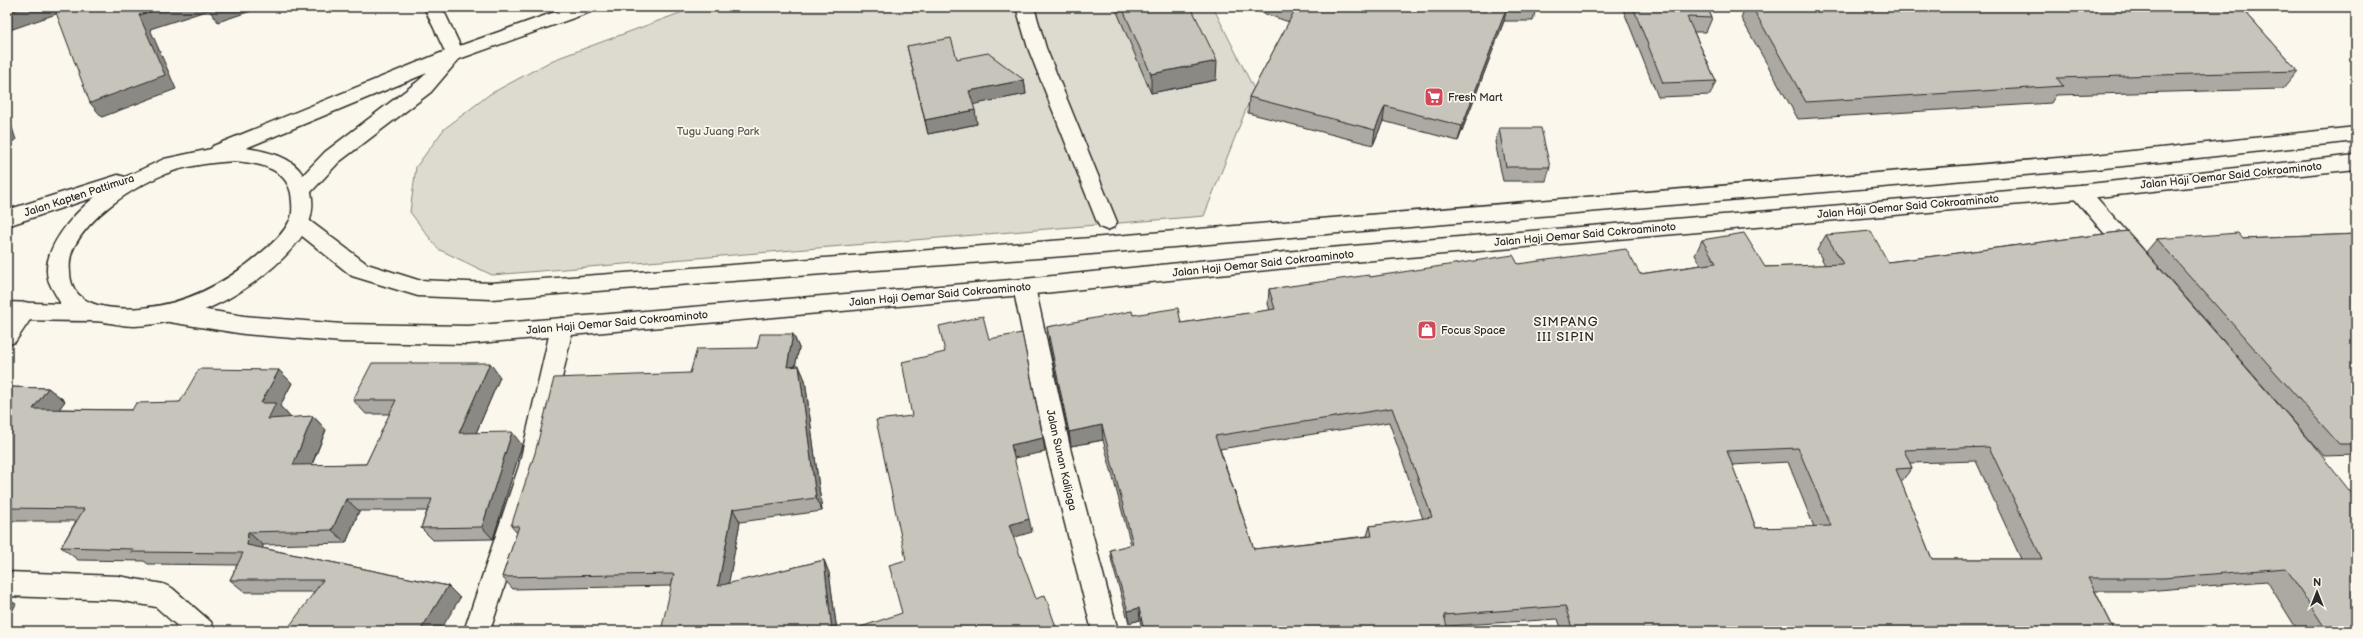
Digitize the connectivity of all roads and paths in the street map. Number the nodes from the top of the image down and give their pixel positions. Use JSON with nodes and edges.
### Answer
{"nodes":[{"id":1,"x":433,"y":7,"type":"edge"},
{"id":2,"x":586,"y":7,"type":"edge"},
{"id":3,"x":1025,"y":7,"type":"edge"},
{"id":4,"x":455,"y":54,"type":"junction"},
{"id":5,"x":2356,"y":134,"type":"edge"},
{"id":6,"x":208,"y":156,"type":"junction"},
{"id":7,"x":2356,"y":162,"type":"edge"},
{"id":8,"x":151,"y":172,"type":"junction"},
{"id":9,"x":301,"y":189,"type":"junction"},
{"id":10,"x":2080,"y":192,"type":"junction"},
{"id":11,"x":7,"y":218,"type":"edge"},
{"id":12,"x":1106,"y":222,"type":"dead end"},
{"id":13,"x":299,"y":223,"type":"junction"},
{"id":14,"x":2147,"y":269,"type":"edge"},
{"id":15,"x":1024,"y":287,"type":"junction"},
{"id":16,"x":16,"y":311,"type":"edge"},
{"id":17,"x":93,"y":313,"type":"junction"},
{"id":18,"x":169,"y":313,"type":"junction"},
{"id":19,"x":562,"y":327,"type":"junction"},
{"id":20,"x":7,"y":336,"type":"edge"},
{"id":21,"x":7,"y":584,"type":"edge"},
{"id":22,"x":202,"y":631,"type":"edge"},
{"id":23,"x":477,"y":631,"type":"edge"},
{"id":24,"x":1105,"y":631,"type":"edge"}],
"edges":[{"from":1,"to":4,"type":"main road"},
{"from":2,"to":4,"type":"main road"},
{"from":3,"to":12,"type":"main road"},
{"from":4,"to":6,"type":"main road"},
{"from":4,"to":9,"type":"main road"},
{"from":5,"to":13,"type":"main road"},
{"from":6,"to":8,"type":"main road"},
{"from":6,"to":9,"type":"main road"},
{"from":7,"to":10,"type":"main road","name":"Jalan Haji Oemar Said Cokroaminoto"},
{"from":8,"to":11,"type":"main road","name":"Jalan Kapten Pattimura"},
{"from":8,"to":17,"type":"main road"},
{"from":9,"to":13,"type":"main road"},
{"from":10,"to":14,"type":"main road"},
{"from":10,"to":15,"type":"main road","name":"Jalan Haji Oemar Said Cokroaminoto"},
{"from":13,"to":18,"type":"main road"},
{"from":15,"to":19,"type":"main road","name":"Jalan Haji Oemar Said Cokroaminoto"},
{"from":15,"to":24,"type":"main road","name":"Jalan Sunan Kalijaga"},
{"from":16,"to":17,"type":"main road"},
{"from":16,"to":20,"type":"main road"},
{"from":17,"to":18,"type":"main road"},
{"from":18,"to":19,"type":"main road","name":"Jalan Haji Oemar Said Cokroaminoto"},
{"from":19,"to":23,"type":"main road"},
{"from":21,"to":22,"type":"main road"}]}
